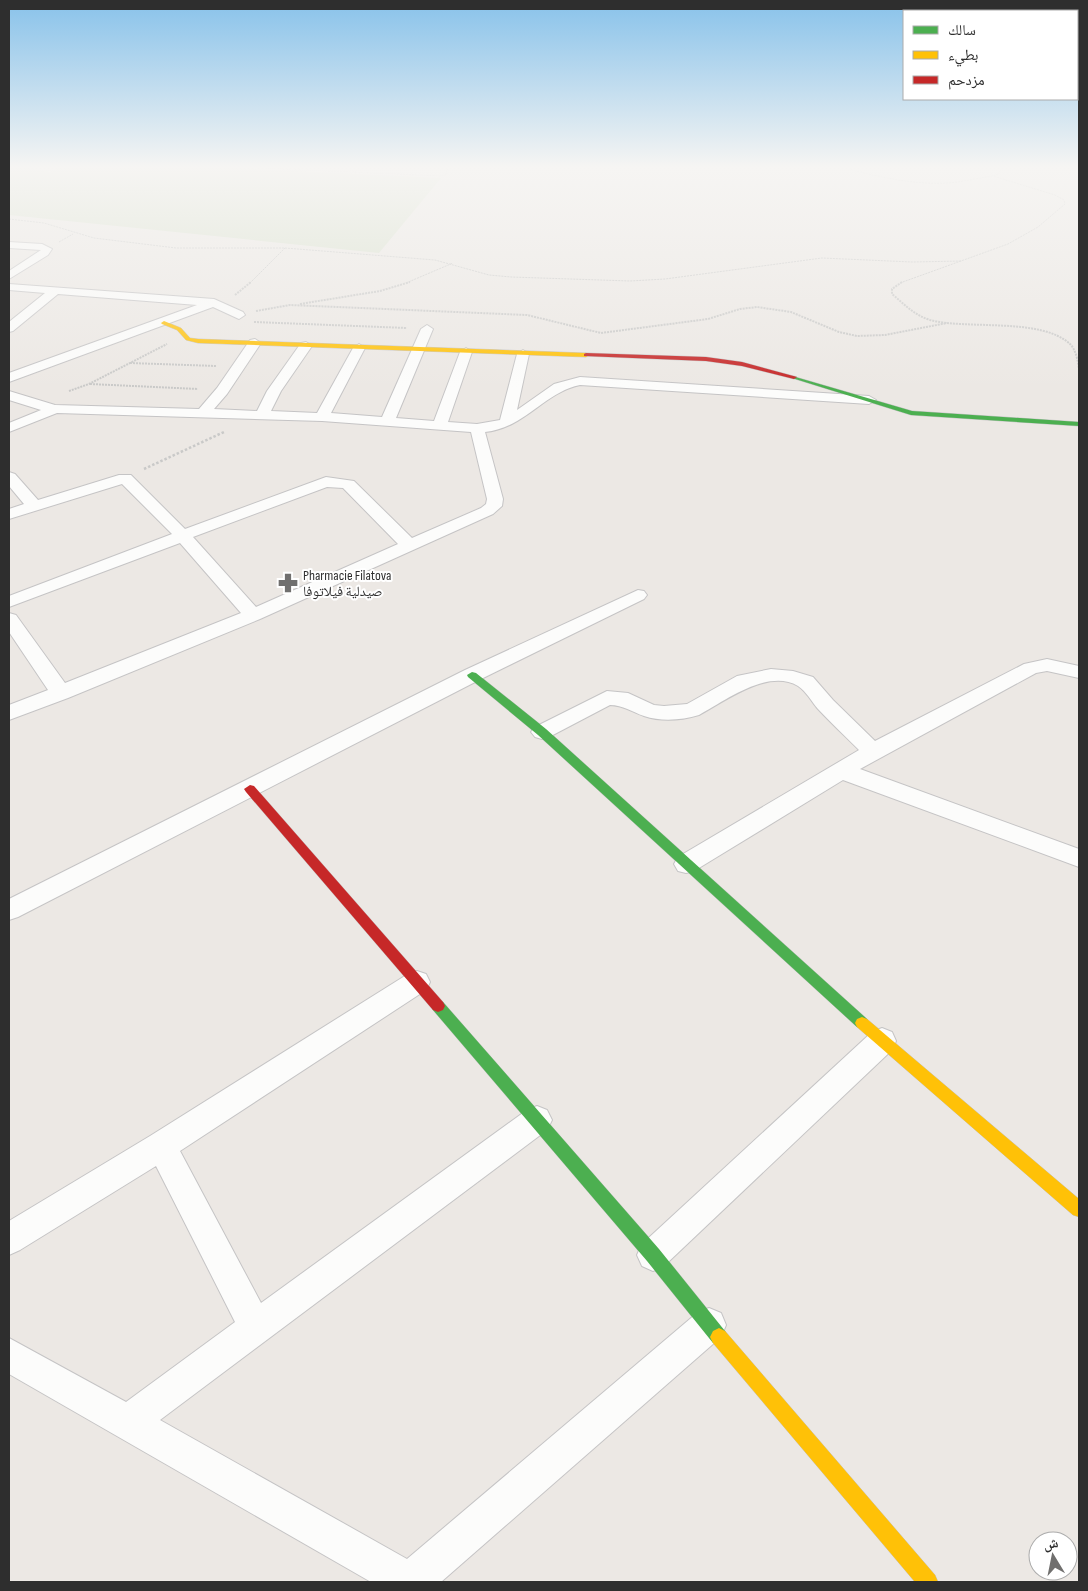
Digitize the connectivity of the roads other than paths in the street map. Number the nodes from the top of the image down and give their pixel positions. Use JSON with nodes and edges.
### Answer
{"nodes":[{"id":1,"x":9,"y":245,"type":"edge"},
{"id":2,"x":9,"y":276,"type":"edge"},
{"id":3,"x":9,"y":287,"type":"edge"},
{"id":4,"x":55,"y":290,"type":"junction"},
{"id":5,"x":214,"y":303,"type":"junction"},
{"id":6,"x":239,"y":315,"type":"road end"},
{"id":7,"x":164,"y":323,"type":"junction"},
{"id":8,"x":9,"y":328,"type":"edge"},
{"id":9,"x":427,"y":329,"type":"dead end"},
{"id":10,"x":255,"y":343,"type":"junction"},
{"id":11,"x":306,"y":346,"type":"junction"},
{"id":12,"x":359,"y":348,"type":"junction"},
{"id":13,"x":416,"y":350,"type":"junction"},
{"id":14,"x":466,"y":352,"type":"junction"},
{"id":15,"x":523,"y":354,"type":"junction"},
{"id":16,"x":9,"y":378,"type":"edge"},
{"id":17,"x":9,"y":395,"type":"edge"},
{"id":18,"x":869,"y":400,"type":"junction"},
{"id":19,"x":55,"y":408,"type":"junction"},
{"id":20,"x":202,"y":414,"type":"junction"},
{"id":21,"x":261,"y":416,"type":"junction"},
{"id":22,"x":322,"y":417,"type":"junction"},
{"id":23,"x":387,"y":422,"type":"junction"},
{"id":24,"x":507,"y":422,"type":"junction"},
{"id":25,"x":1079,"y":424,"type":"edge"},
{"id":26,"x":439,"y":426,"type":"junction"},
{"id":27,"x":9,"y":428,"type":"edge"},
{"id":28,"x":477,"y":428,"type":"junction"},
{"id":29,"x":9,"y":477,"type":"edge"},
{"id":30,"x":35,"y":506,"type":"junction"},
{"id":31,"x":9,"y":514,"type":"edge"},
{"id":32,"x":183,"y":536,"type":"junction"},
{"id":33,"x":409,"y":545,"type":"junction"},
{"id":34,"x":638,"y":595,"type":"dead end"},
{"id":35,"x":9,"y":602,"type":"edge"},
{"id":36,"x":253,"y":615,"type":"junction"},
{"id":37,"x":9,"y":619,"type":"edge"},
{"id":38,"x":1079,"y":672,"type":"edge"},
{"id":39,"x":472,"y":675,"type":"junction"},
{"id":40,"x":60,"y":693,"type":"junction"},
{"id":41,"x":9,"y":712,"type":"edge"},
{"id":42,"x":542,"y":732,"type":"junction"},
{"id":43,"x":873,"y":751,"type":"junction"},
{"id":44,"x":839,"y":770,"type":"junction"},
{"id":45,"x":250,"y":789,"type":"junction"},
{"id":46,"x":1079,"y":858,"type":"edge"},
{"id":47,"x":686,"y":864,"type":"junction"},
{"id":48,"x":9,"y":910,"type":"edge"},
{"id":49,"x":416,"y":982,"type":"junction"},
{"id":50,"x":882,"y":1041,"type":"junction"},
{"id":51,"x":537,"y":1120,"type":"junction"},
{"id":52,"x":161,"y":1146,"type":"junction"},
{"id":53,"x":1079,"y":1210,"type":"edge"},
{"id":54,"x":9,"y":1239,"type":"edge"},
{"id":55,"x":653,"y":1255,"type":"junction"},
{"id":56,"x":709,"y":1325,"type":"junction"},
{"id":57,"x":256,"y":1327,"type":"junction"},
{"id":58,"x":9,"y":1355,"type":"edge"},
{"id":59,"x":128,"y":1422,"type":"junction"},
{"id":60,"x":410,"y":1582,"type":"edge"},
{"id":61,"x":928,"y":1582,"type":"edge"}],
"edges":[{"from":1,"to":2,"type":"street"},
{"from":3,"to":4,"type":"street"},
{"from":4,"to":5,"type":"street"},
{"from":4,"to":8,"type":"street"},
{"from":5,"to":6,"type":"street"},
{"from":5,"to":7,"type":"street"},
{"from":7,"to":10,"type":"street"},
{"from":7,"to":16,"type":"street"},
{"from":9,"to":13,"type":"street"},
{"from":10,"to":11,"type":"street"},
{"from":10,"to":20,"type":"street"},
{"from":11,"to":12,"type":"street"},
{"from":11,"to":21,"type":"street"},
{"from":12,"to":13,"type":"street"},
{"from":12,"to":22,"type":"street"},
{"from":13,"to":14,"type":"street"},
{"from":13,"to":23,"type":"street"},
{"from":14,"to":15,"type":"street"},
{"from":14,"to":26,"type":"street"},
{"from":15,"to":18,"type":"street"},
{"from":15,"to":24,"type":"street"},
{"from":17,"to":19,"type":"street"},
{"from":18,"to":24,"type":"street"},
{"from":18,"to":25,"type":"street"},
{"from":19,"to":20,"type":"street"},
{"from":19,"to":27,"type":"street"},
{"from":20,"to":21,"type":"street"},
{"from":21,"to":22,"type":"street"},
{"from":22,"to":23,"type":"street"},
{"from":23,"to":26,"type":"street"},
{"from":24,"to":28,"type":"street"},
{"from":26,"to":28,"type":"street"},
{"from":28,"to":33,"type":"street"},
{"from":29,"to":30,"type":"street"},
{"from":30,"to":31,"type":"street"},
{"from":30,"to":32,"type":"street"},
{"from":32,"to":33,"type":"street"},
{"from":32,"to":35,"type":"street"},
{"from":32,"to":36,"type":"street"},
{"from":33,"to":36,"type":"street"},
{"from":34,"to":39,"type":"street"},
{"from":36,"to":40,"type":"street"},
{"from":37,"to":40,"type":"street"},
{"from":38,"to":43,"type":"street"},
{"from":39,"to":42,"type":"street"},
{"from":39,"to":45,"type":"street"},
{"from":40,"to":41,"type":"street"},
{"from":42,"to":43,"type":"street"},
{"from":42,"to":47,"type":"street"},
{"from":43,"to":44,"type":"street"},
{"from":44,"to":46,"type":"street"},
{"from":44,"to":47,"type":"street"},
{"from":45,"to":48,"type":"street"},
{"from":45,"to":49,"type":"street"},
{"from":47,"to":50,"type":"street"},
{"from":49,"to":51,"type":"street"},
{"from":49,"to":52,"type":"street"},
{"from":50,"to":53,"type":"street"},
{"from":50,"to":55,"type":"street"},
{"from":51,"to":55,"type":"street"},
{"from":51,"to":57,"type":"street"},
{"from":52,"to":54,"type":"street"},
{"from":52,"to":57,"type":"street"},
{"from":55,"to":56,"type":"street"},
{"from":56,"to":60,"type":"street"},
{"from":56,"to":61,"type":"street"},
{"from":57,"to":59,"type":"street"},
{"from":58,"to":59,"type":"street"},
{"from":59,"to":60,"type":"street"}]}
